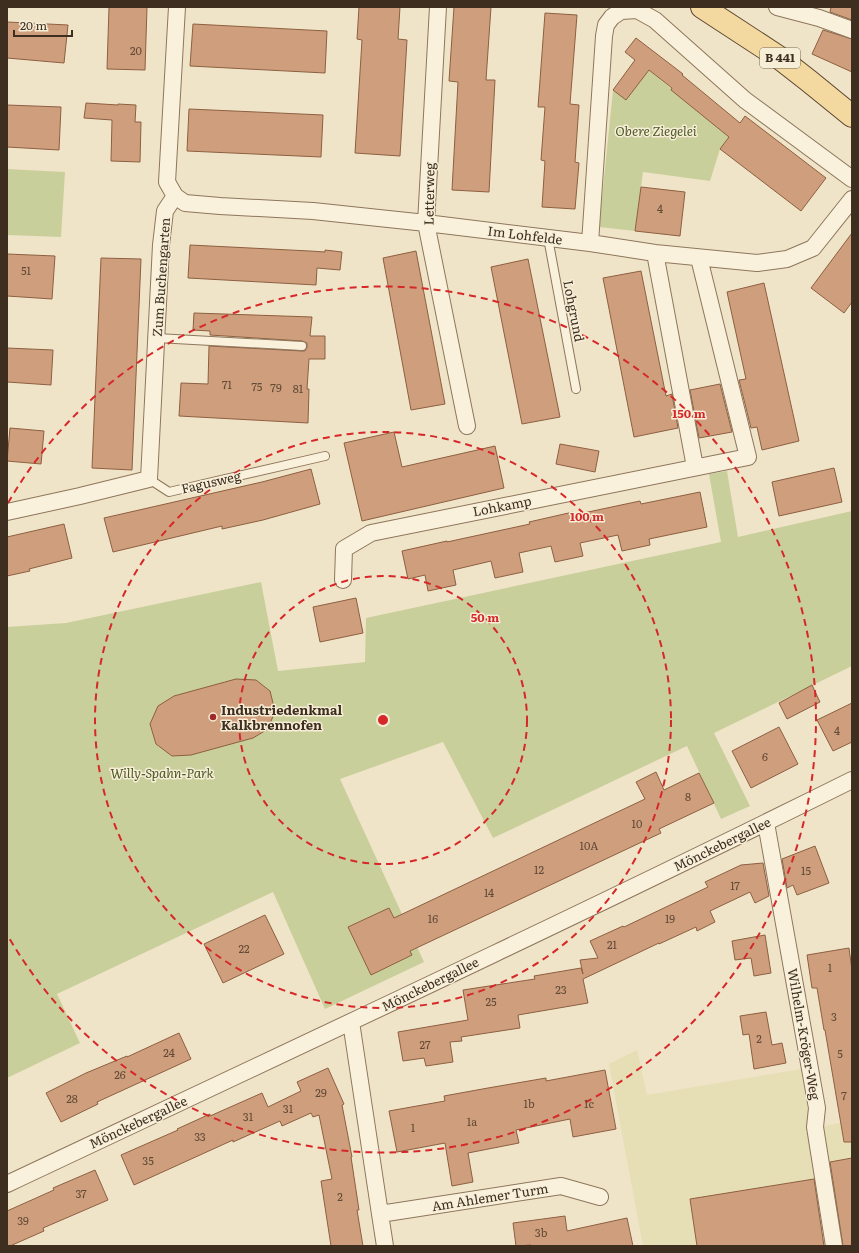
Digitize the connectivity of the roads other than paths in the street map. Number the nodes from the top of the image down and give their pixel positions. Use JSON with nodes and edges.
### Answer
{"nodes":[{"id":1,"x":177,"y":7,"type":"edge"},
{"id":2,"x":438,"y":7,"type":"edge"},
{"id":3,"x":702,"y":7,"type":"edge"},
{"id":4,"x":777,"y":7,"type":"edge"},
{"id":5,"x":852,"y":30,"type":"edge"},
{"id":6,"x":852,"y":116,"type":"edge"},
{"id":7,"x":852,"y":180,"type":"edge"},
{"id":8,"x":175,"y":196,"type":"junction"},
{"id":9,"x":852,"y":199,"type":"edge"},
{"id":10,"x":426,"y":223,"type":"junction"},
{"id":11,"x":548,"y":238,"type":"junction"},
{"id":12,"x":590,"y":243,"type":"junction"},
{"id":13,"x":655,"y":253,"type":"junction"},
{"id":14,"x":699,"y":258,"type":"junction"},
{"id":15,"x":157,"y":338,"type":"junction"},
{"id":16,"x":302,"y":346,"type":"dead end"},
{"id":17,"x":576,"y":389,"type":"dead end"},
{"id":18,"x":467,"y":426,"type":"dead end"},
{"id":19,"x":325,"y":456,"type":"dead end"},
{"id":20,"x":695,"y":467,"type":"junction"},
{"id":21,"x":149,"y":479,"type":"junction"},
{"id":22,"x":7,"y":512,"type":"edge"},
{"id":23,"x":343,"y":580,"type":"dead end"},
{"id":24,"x":852,"y":780,"type":"edge"},
{"id":25,"x":766,"y":823,"type":"junction"},
{"id":26,"x":351,"y":1022,"type":"junction"},
{"id":27,"x":7,"y":1184,"type":"edge"},
{"id":28,"x":600,"y":1197,"type":"dead end"},
{"id":29,"x":380,"y":1214,"type":"junction"},
{"id":30,"x":385,"y":1246,"type":"edge"},
{"id":31,"x":834,"y":1246,"type":"edge"}],
"edges":[{"from":1,"to":8,"type":"street"},
{"from":2,"to":10,"type":"street","name":"Letterweg"},
{"from":3,"to":6,"type":"main road","number":"B 441"},
{"from":4,"to":5,"type":"street"},
{"from":7,"to":12,"type":"street"},
{"from":8,"to":10,"type":"street","name":"Im Lohfelde"},
{"from":8,"to":15,"type":"street","name":"Zum Buchengarten"},
{"from":9,"to":14,"type":"street","name":"Im Lohfelde"},
{"from":10,"to":11,"type":"street","name":"Im Lohfelde"},
{"from":10,"to":18,"type":"street","name":"Letterweg"},
{"from":11,"to":12,"type":"street","name":"Im Lohfelde"},
{"from":11,"to":17,"type":"lane","name":"Lohgrund"},
{"from":12,"to":13,"type":"street","name":"Im Lohfelde"},
{"from":13,"to":14,"type":"street","name":"Im Lohfelde"},
{"from":13,"to":20,"type":"street"},
{"from":14,"to":20,"type":"street","name":"Lohkamp"},
{"from":15,"to":16,"type":"lane"},
{"from":15,"to":21,"type":"street","name":"Zum Buchengarten"},
{"from":19,"to":21,"type":"lane","name":"Fagusweg"},
{"from":20,"to":23,"type":"street","name":"Lohkamp"},
{"from":21,"to":22,"type":"street"},
{"from":24,"to":25,"type":"street","name":"Mönckebergallee"},
{"from":25,"to":26,"type":"street","name":"Mönckebergallee"},
{"from":25,"to":31,"type":"street","name":"Wilhelm-Kröger-Weg"},
{"from":26,"to":27,"type":"street","name":"Mönckebergallee"},
{"from":26,"to":29,"type":"street"},
{"from":28,"to":29,"type":"street","name":"Am Ahlemer Turm"},
{"from":29,"to":30,"type":"street"}]}
